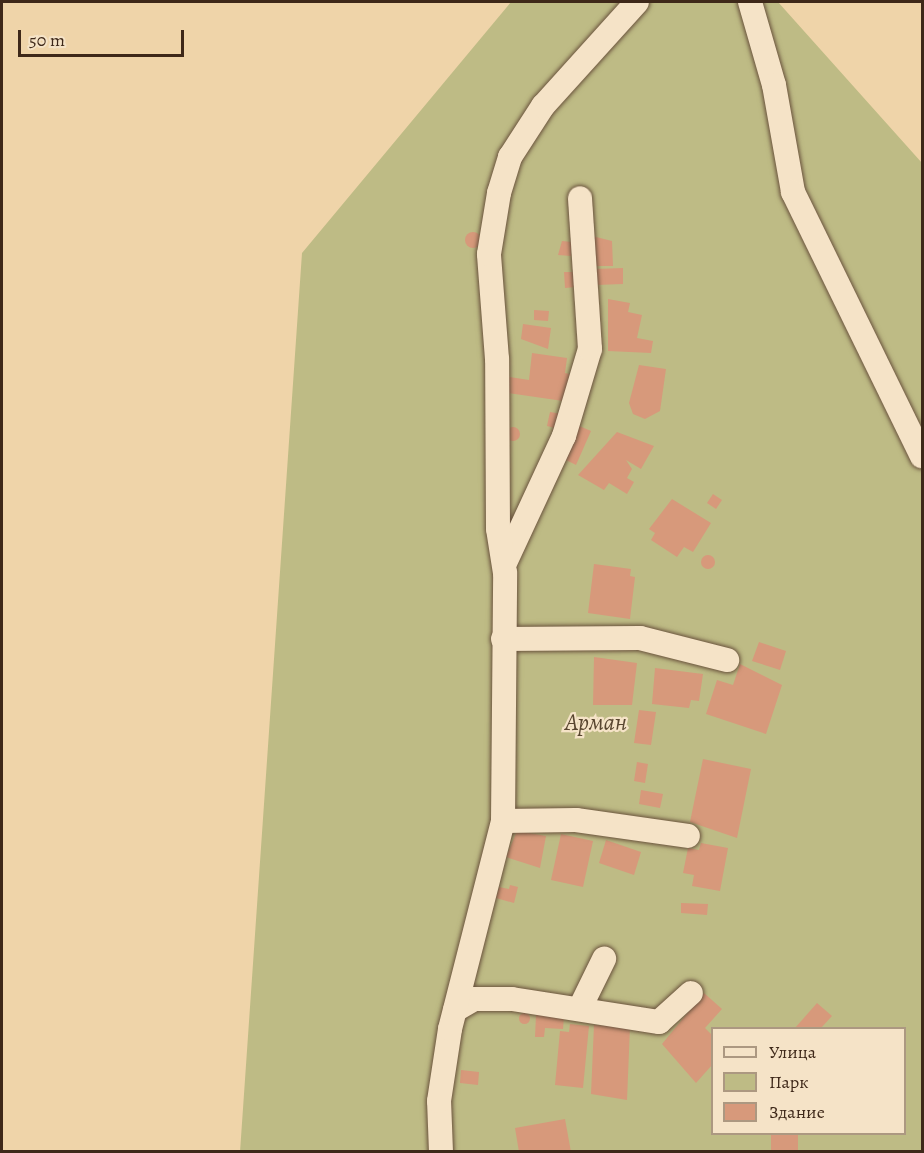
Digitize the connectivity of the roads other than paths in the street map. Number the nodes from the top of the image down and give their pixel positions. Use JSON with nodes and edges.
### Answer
{"nodes":[{"id":1,"x":637,"y":2,"type":"edge"},
{"id":2,"x":750,"y":2,"type":"edge"},
{"id":3,"x":580,"y":198,"type":"dead end"},
{"id":4,"x":922,"y":456,"type":"edge"},
{"id":5,"x":504,"y":565,"type":"junction"},
{"id":6,"x":503,"y":639,"type":"junction"},
{"id":7,"x":727,"y":660,"type":"dead end"},
{"id":8,"x":503,"y":821,"type":"junction"},
{"id":9,"x":688,"y":836,"type":"dead end"},
{"id":10,"x":604,"y":959,"type":"dead end"},
{"id":11,"x":691,"y":993,"type":"dead end"},
{"id":12,"x":580,"y":1008,"type":"junction"},
{"id":13,"x":455,"y":1010,"type":"junction"},
{"id":14,"x":441,"y":1152,"type":"edge"}],
"edges":[{"from":1,"to":5,"type":"street"},
{"from":2,"to":4,"type":"street"},
{"from":3,"to":5,"type":"street"},
{"from":5,"to":6,"type":"street"},
{"from":6,"to":7,"type":"street"},
{"from":6,"to":8,"type":"street"},
{"from":8,"to":9,"type":"street"},
{"from":8,"to":13,"type":"street"},
{"from":10,"to":12,"type":"street"},
{"from":11,"to":12,"type":"street"},
{"from":12,"to":13,"type":"street"},
{"from":13,"to":14,"type":"street"}]}
